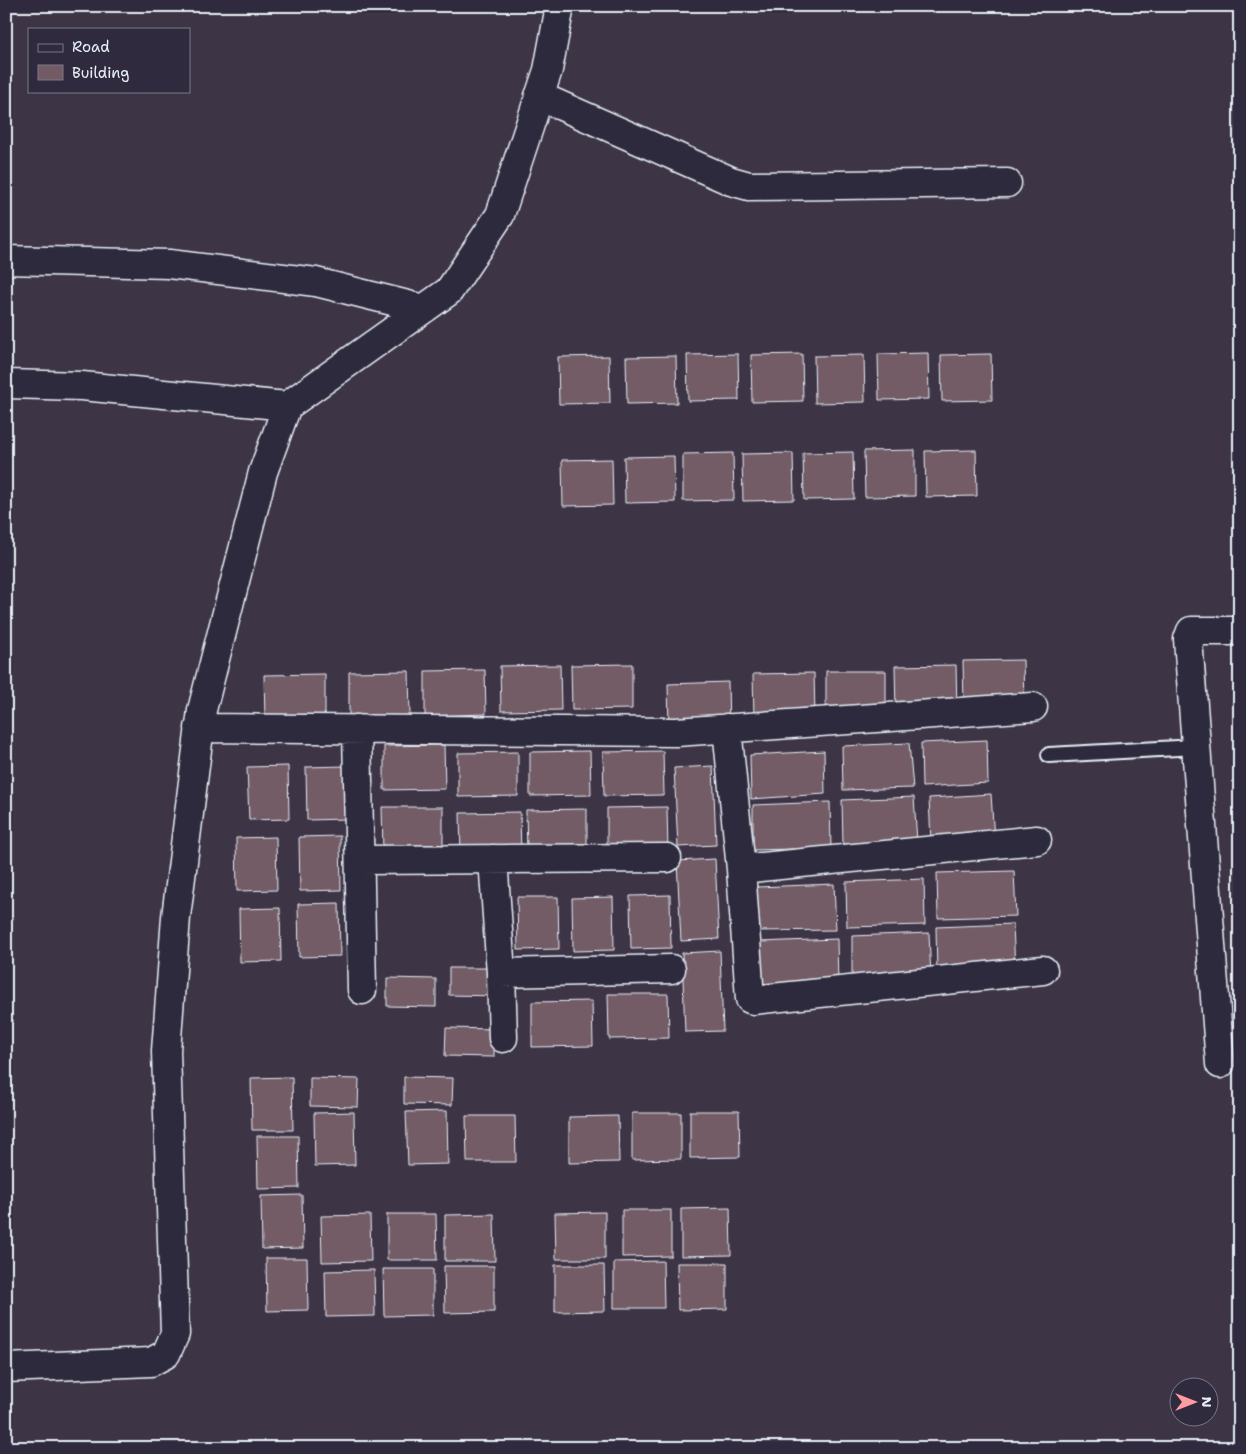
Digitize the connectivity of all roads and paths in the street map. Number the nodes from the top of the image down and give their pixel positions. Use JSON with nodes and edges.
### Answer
{"nodes":[{"id":1,"x":560,"y":6,"type":"edge"},
{"id":2,"x":539,"y":96,"type":"junction"},
{"id":3,"x":1007,"y":183,"type":"dead end"},
{"id":4,"x":6,"y":260,"type":"edge"},
{"id":5,"x":424,"y":309,"type":"junction"},
{"id":6,"x":6,"y":384,"type":"edge"},
{"id":7,"x":287,"y":406,"type":"junction"},
{"id":8,"x":1240,"y":631,"type":"edge"},
{"id":9,"x":1033,"y":707,"type":"dead end"},
{"id":10,"x":199,"y":728,"type":"junction"},
{"id":11,"x":727,"y":728,"type":"junction"},
{"id":12,"x":357,"y":729,"type":"junction"},
{"id":13,"x":1196,"y":747,"type":"junction"},
{"id":14,"x":1049,"y":755,"type":"dead end"},
{"id":15,"x":1037,"y":840,"type":"dead end"},
{"id":16,"x":667,"y":858,"type":"dead end"},
{"id":17,"x":493,"y":859,"type":"junction"},
{"id":18,"x":360,"y":860,"type":"junction"},
{"id":19,"x":741,"y":869,"type":"junction"},
{"id":20,"x":672,"y":969,"type":"dead end"},
{"id":21,"x":1043,"y":970,"type":"dead end"},
{"id":22,"x":502,"y":973,"type":"junction"},
{"id":23,"x":362,"y":990,"type":"dead end"},
{"id":24,"x":504,"y":1038,"type":"dead end"},
{"id":25,"x":1220,"y":1064,"type":"dead end"},
{"id":26,"x":6,"y":1368,"type":"edge"}],
"edges":[{"from":1,"to":2,"type":"street"},
{"from":2,"to":3,"type":"street"},
{"from":2,"to":5,"type":"street"},
{"from":4,"to":5,"type":"street"},
{"from":5,"to":7,"type":"street"},
{"from":6,"to":7,"type":"street"},
{"from":7,"to":10,"type":"street"},
{"from":8,"to":13,"type":"street"},
{"from":9,"to":11,"type":"street"},
{"from":10,"to":12,"type":"street"},
{"from":10,"to":26,"type":"street"},
{"from":11,"to":12,"type":"street"},
{"from":11,"to":19,"type":"street"},
{"from":12,"to":18,"type":"street"},
{"from":13,"to":14,"type":"lane"},
{"from":13,"to":25,"type":"street"},
{"from":15,"to":19,"type":"street"},
{"from":16,"to":17,"type":"street"},
{"from":17,"to":18,"type":"street"},
{"from":17,"to":22,"type":"street"},
{"from":18,"to":23,"type":"street"},
{"from":19,"to":21,"type":"street"},
{"from":20,"to":22,"type":"street"},
{"from":22,"to":24,"type":"street"}]}
